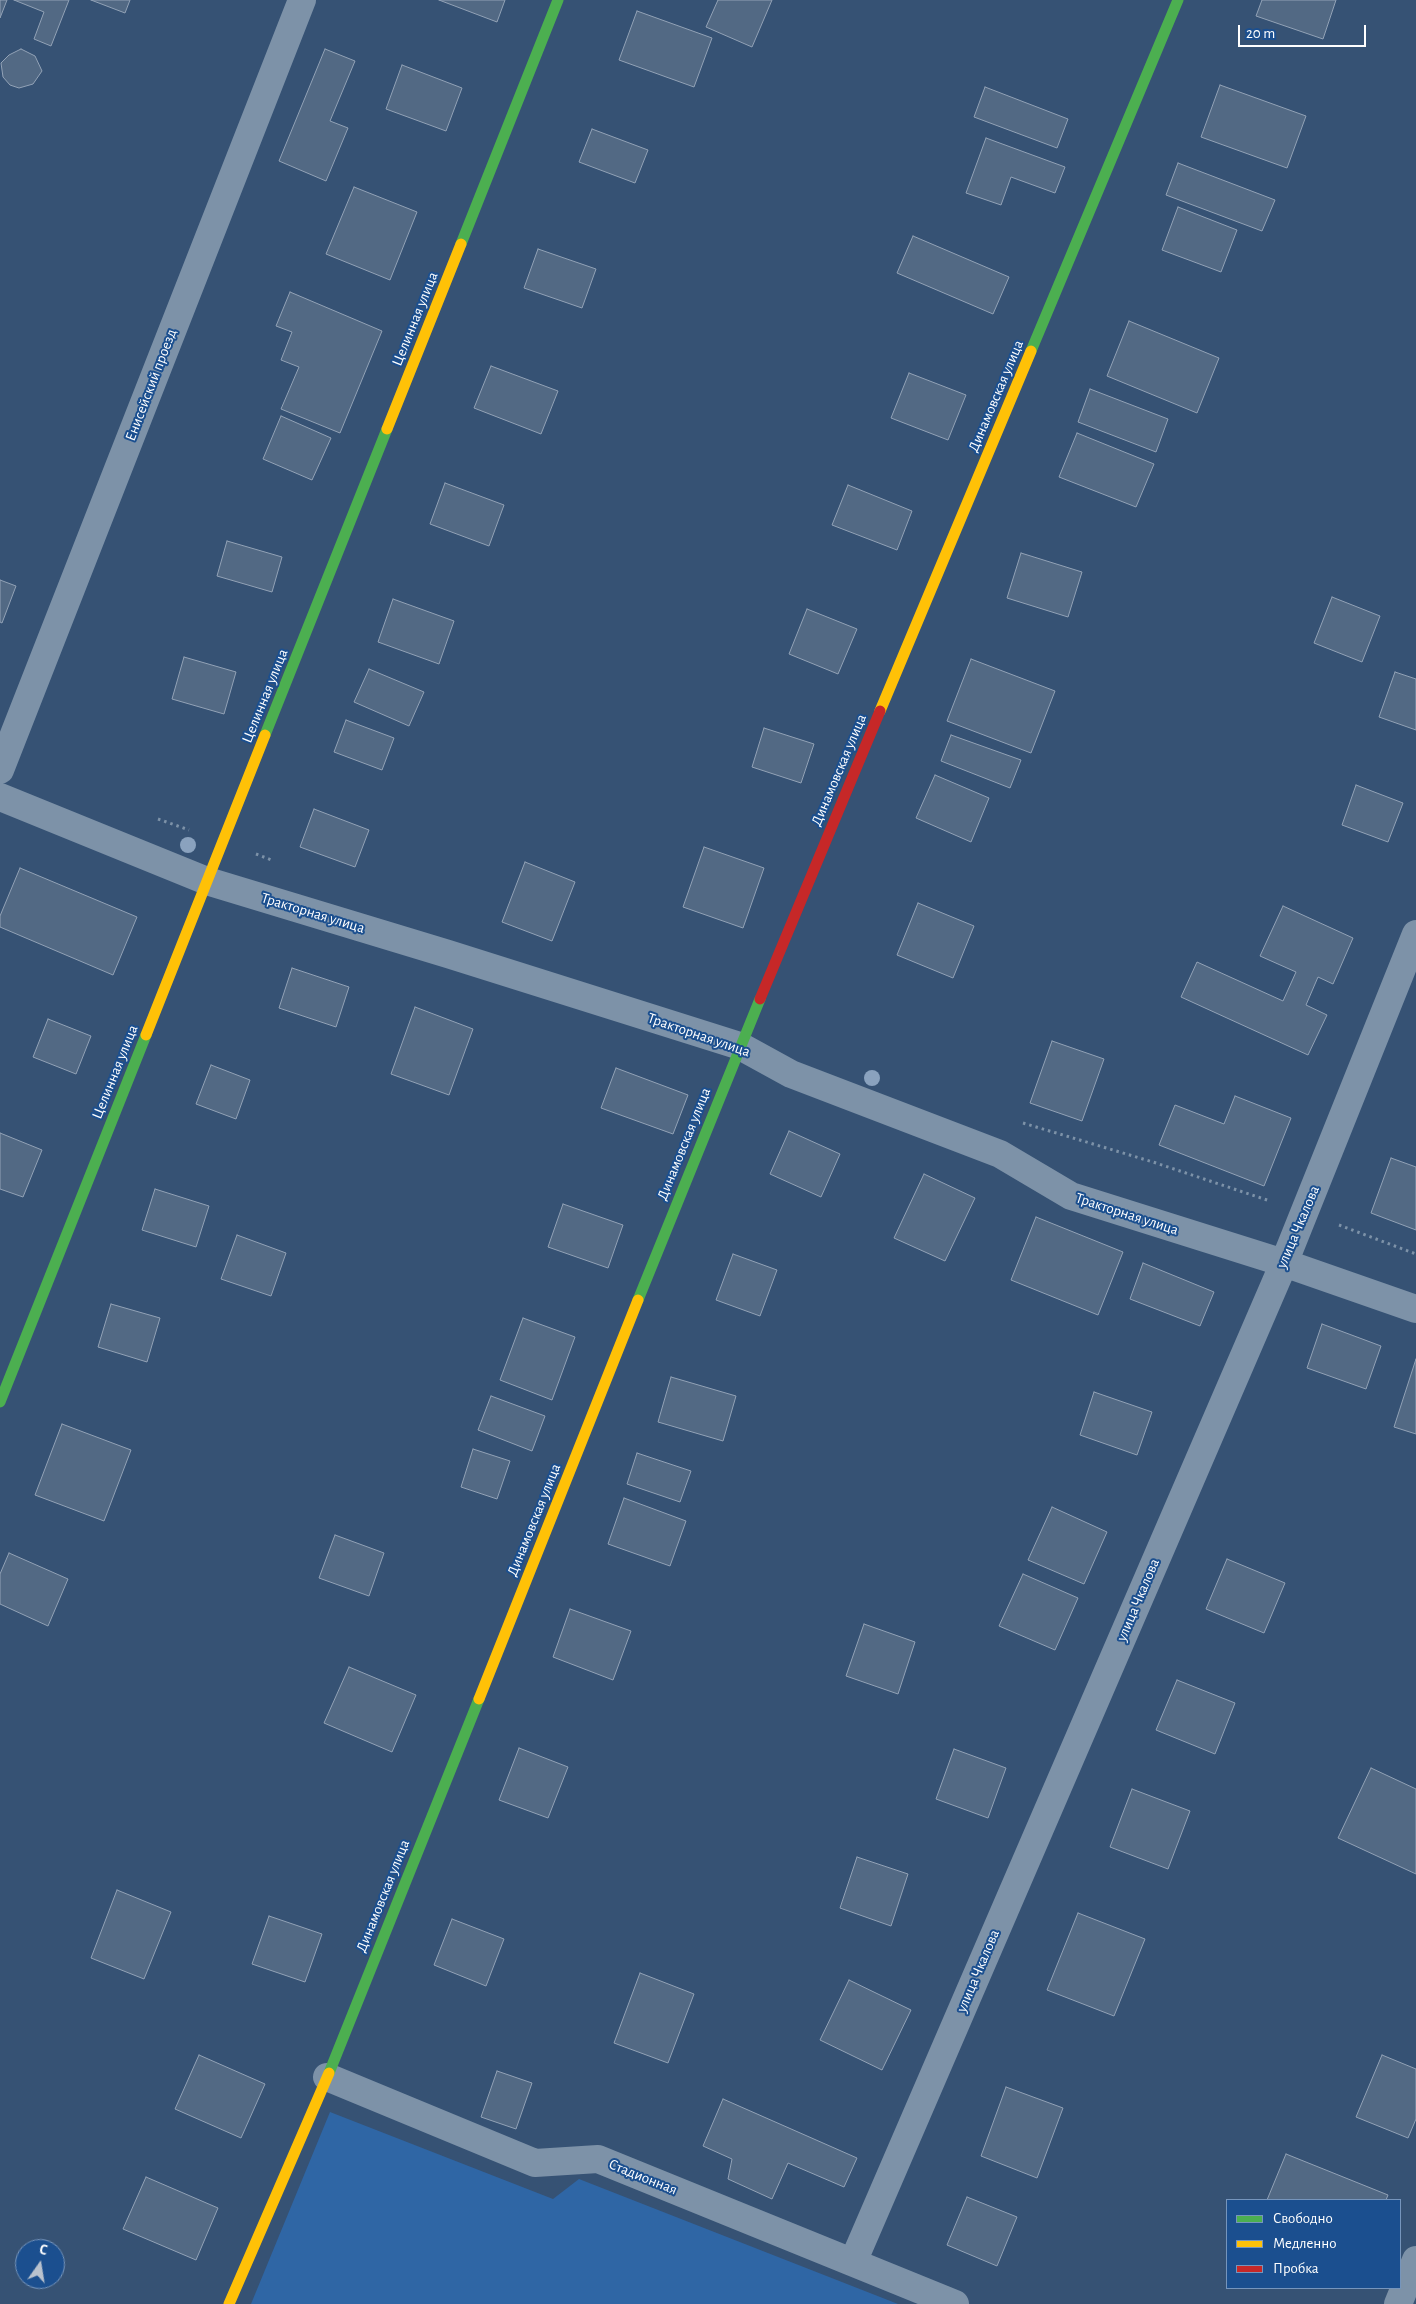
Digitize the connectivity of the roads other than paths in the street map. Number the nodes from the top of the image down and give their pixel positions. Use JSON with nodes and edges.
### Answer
{"nodes":[{"id":1,"x":302,"y":0,"type":"edge"},
{"id":2,"x":558,"y":0,"type":"edge"},
{"id":3,"x":1178,"y":0,"type":"edge"},
{"id":4,"x":0,"y":770,"type":"edge"},
{"id":5,"x":0,"y":797,"type":"edge"},
{"id":6,"x":208,"y":882,"type":"junction"},
{"id":7,"x":1416,"y":934,"type":"edge"},
{"id":8,"x":740,"y":1046,"type":"junction"},
{"id":9,"x":1284,"y":1263,"type":"junction"},
{"id":10,"x":1416,"y":1309,"type":"edge"},
{"id":11,"x":0,"y":1402,"type":"edge"},
{"id":12,"x":327,"y":2077,"type":"junction"},
{"id":13,"x":1416,"y":2260,"type":"edge"},
{"id":14,"x":853,"y":2262,"type":"junction"},
{"id":15,"x":229,"y":2304,"type":"edge"},
{"id":16,"x":955,"y":2304,"type":"edge"},
{"id":17,"x":1398,"y":2304,"type":"edge"}],
"edges":[{"from":1,"to":4,"type":"street","name":"Енисейский проезд"},
{"from":2,"to":6,"type":"street","name":"Целинная улица"},
{"from":3,"to":8,"type":"street","name":"Динамовская улица"},
{"from":5,"to":6,"type":"street","name":"Тракторная улица"},
{"from":6,"to":8,"type":"street","name":"Тракторная улица"},
{"from":6,"to":11,"type":"street","name":"Целинная улица"},
{"from":7,"to":9,"type":"street","name":"улица Чкалова"},
{"from":8,"to":9,"type":"street","name":"Тракторная улица"},
{"from":8,"to":12,"type":"street","name":"Динамовская улица"},
{"from":9,"to":10,"type":"street","name":"Тракторная улица"},
{"from":9,"to":14,"type":"street","name":"улица Чкалова"},
{"from":12,"to":14,"type":"street","name":"Стадионная"},
{"from":12,"to":15,"type":"street","name":"Динамовская улица"},
{"from":13,"to":17,"type":"street"},
{"from":14,"to":16,"type":"street","name":"Стадионная"}]}
